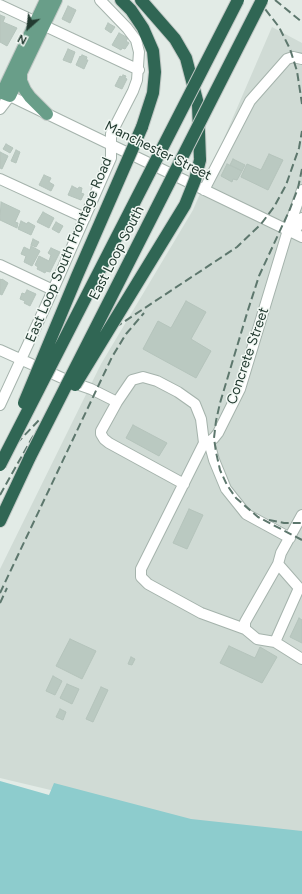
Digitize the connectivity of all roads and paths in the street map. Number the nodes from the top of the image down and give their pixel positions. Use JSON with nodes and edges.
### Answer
{"nodes":[{"id":1,"x":46,"y":0,"type":"edge"},
{"id":2,"x":56,"y":0,"type":"edge"},
{"id":3,"x":100,"y":0,"type":"edge"},
{"id":4,"x":121,"y":0,"type":"edge"},
{"id":5,"x":141,"y":0,"type":"edge"},
{"id":6,"x":238,"y":0,"type":"edge"},
{"id":7,"x":262,"y":0,"type":"edge"},
{"id":8,"x":0,"y":5,"type":"edge"},
{"id":9,"x":39,"y":23,"type":"junction"},
{"id":10,"x":302,"y":60,"type":"edge"},
{"id":11,"x":139,"y":70,"type":"junction"},
{"id":12,"x":17,"y":71,"type":"junction"},
{"id":13,"x":0,"y":78,"type":"edge"},
{"id":14,"x":3,"y":94,"type":"edge"},
{"id":15,"x":0,"y":109,"type":"edge"},
{"id":16,"x":46,"y":114,"type":"junction"},
{"id":17,"x":112,"y":145,"type":"junction"},
{"id":18,"x":0,"y":179,"type":"edge"},
{"id":19,"x":204,"y":190,"type":"junction"},
{"id":20,"x":302,"y":190,"type":"edge"},
{"id":21,"x":84,"y":218,"type":"junction"},
{"id":22,"x":302,"y":218,"type":"edge"},
{"id":23,"x":295,"y":233,"type":"edge"},
{"id":24,"x":0,"y":265,"type":"edge"},
{"id":25,"x":53,"y":290,"type":"junction"},
{"id":26,"x":0,"y":350,"type":"edge"},
{"id":27,"x":22,"y":360,"type":"junction"},
{"id":28,"x":117,"y":402,"type":"junction"},
{"id":29,"x":0,"y":405,"type":"edge"},
{"id":30,"x":206,"y":443,"type":"junction"},
{"id":31,"x":30,"y":457,"type":"junction"},
{"id":32,"x":0,"y":460,"type":"edge"},
{"id":33,"x":0,"y":465,"type":"edge"},
{"id":34,"x":184,"y":484,"type":"junction"},
{"id":35,"x":302,"y":515,"type":"edge"},
{"id":36,"x":0,"y":521,"type":"edge"},
{"id":37,"x":290,"y":538,"type":"junction"},
{"id":38,"x":278,"y":564,"type":"junction"},
{"id":39,"x":244,"y":629,"type":"junction"},
{"id":40,"x":275,"y":642,"type":"junction"},
{"id":41,"x":302,"y":659,"type":"edge"}],
"edges":[{"from":1,"to":9,"type":"main road"},
{"from":2,"to":9,"type":"main road"},
{"from":3,"to":11,"type":"street","name":"East Loop South Frontage Road"},
{"from":4,"to":32,"type":"highway","bridge":true},
{"from":5,"to":31,"type":"highway","bridge":true},
{"from":6,"to":33,"type":"highway","name":"East Loop South","bridge":true},
{"from":7,"to":31,"type":"highway","name":"East Loop South","bridge":true},
{"from":8,"to":9,"type":"street"},
{"from":9,"to":11,"type":"street"},
{"from":9,"to":12,"type":"main road"},
{"from":10,"to":19,"type":"street"},
{"from":11,"to":17,"type":"street","name":"East Loop South Frontage Road"},
{"from":12,"to":13,"type":"main road"},
{"from":12,"to":14,"type":"main road"},
{"from":12,"to":16,"type":"main road"},
{"from":14,"to":15,"type":"street"},
{"from":14,"to":16,"type":"street","name":"Manchester Street"},
{"from":16,"to":17,"type":"street","name":"Manchester Street"},
{"from":17,"to":19,"type":"street","name":"Manchester Street"},
{"from":17,"to":21,"type":"street","name":"East Loop South Frontage Road"},
{"from":18,"to":21,"type":"street"},
{"from":19,"to":23,"type":"street","name":"Manchester Street"},
{"from":20,"to":23,"type":"street"},
{"from":21,"to":25,"type":"street","name":"East Loop South Frontage Road"},
{"from":22,"to":23,"type":"street"},
{"from":23,"to":30,"type":"street","name":"Concrete Street"},
{"from":24,"to":25,"type":"street"},
{"from":25,"to":27,"type":"street","name":"East Loop South Frontage Road"},
{"from":26,"to":27,"type":"street"},
{"from":27,"to":28,"type":"street"},
{"from":27,"to":29,"type":"street","name":"East Loop South Frontage Road"},
{"from":28,"to":30,"type":"street"},
{"from":28,"to":34,"type":"street"},
{"from":30,"to":34,"type":"street"},
{"from":30,"to":37,"type":"street"},
{"from":31,"to":36,"type":"highway","name":"East Loop South"},
{"from":34,"to":39,"type":"street"},
{"from":35,"to":37,"type":"street"},
{"from":37,"to":38,"type":"street"},
{"from":38,"to":39,"type":"street"},
{"from":38,"to":40,"type":"street"},
{"from":39,"to":40,"type":"street"},
{"from":40,"to":41,"type":"street"}]}
